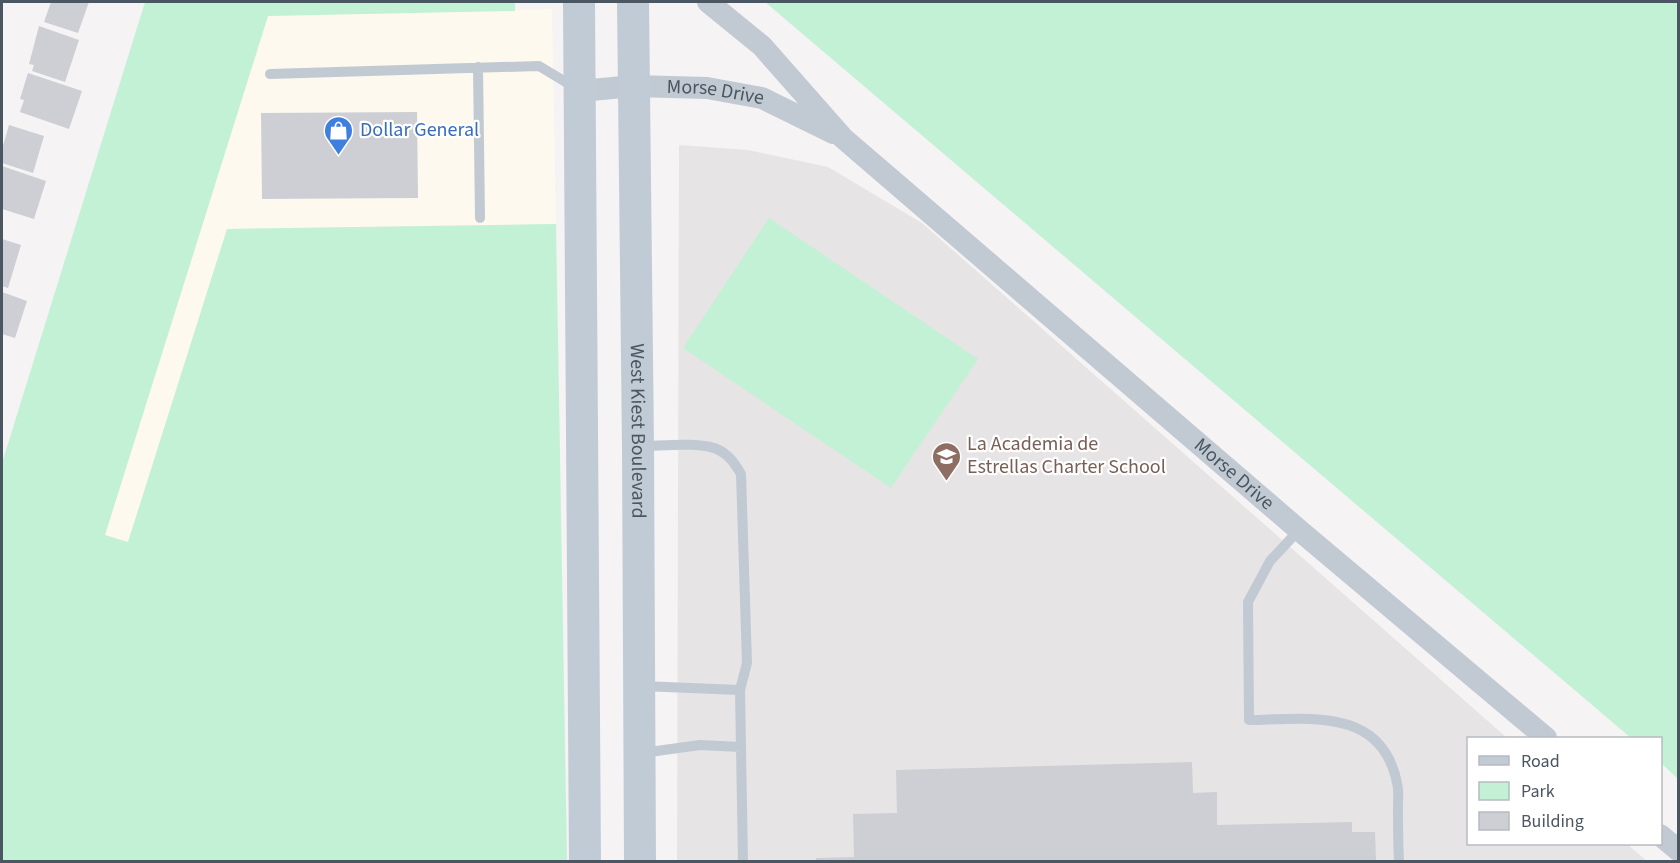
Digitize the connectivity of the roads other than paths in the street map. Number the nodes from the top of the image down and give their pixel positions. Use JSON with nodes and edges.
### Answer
{"nodes":[{"id":1,"x":579,"y":2,"type":"edge"},
{"id":2,"x":633,"y":2,"type":"edge"},
{"id":3,"x":708,"y":2,"type":"edge"},
{"id":4,"x":478,"y":67,"type":"junction"},
{"id":5,"x":270,"y":74,"type":"dead end"},
{"id":6,"x":634,"y":86,"type":"junction"},
{"id":7,"x":580,"y":91,"type":"junction"},
{"id":8,"x":843,"y":138,"type":"junction"},
{"id":9,"x":480,"y":218,"type":"dead end"},
{"id":10,"x":638,"y":446,"type":"junction"},
{"id":11,"x":1299,"y":530,"type":"junction"},
{"id":12,"x":639,"y":686,"type":"junction"},
{"id":13,"x":740,"y":690,"type":"junction"},
{"id":14,"x":1545,"y":737,"type":"edge"},
{"id":15,"x":741,"y":747,"type":"junction"},
{"id":16,"x":638,"y":754,"type":"junction"},
{"id":17,"x":1662,"y":837,"type":"edge"},
{"id":18,"x":1678,"y":850,"type":"edge"},
{"id":19,"x":585,"y":861,"type":"edge"},
{"id":20,"x":640,"y":861,"type":"edge"},
{"id":21,"x":743,"y":861,"type":"edge"},
{"id":22,"x":1399,"y":861,"type":"edge"}],
"edges":[{"from":1,"to":7,"type":"main road"},
{"from":2,"to":6,"type":"main road","name":"West Kiest Boulevard"},
{"from":3,"to":8,"type":"street","name":"Morse Drive"},
{"from":4,"to":5,"type":"lane"},
{"from":4,"to":7,"type":"lane"},
{"from":4,"to":9,"type":"lane"},
{"from":6,"to":7,"type":"street","name":"Morse Drive"},
{"from":6,"to":8,"type":"street","name":"Morse Drive"},
{"from":6,"to":10,"type":"main road","name":"West Kiest Boulevard"},
{"from":7,"to":19,"type":"main road"},
{"from":8,"to":11,"type":"street","name":"Morse Drive"},
{"from":10,"to":12,"type":"main road","name":"West Kiest Boulevard"},
{"from":10,"to":13,"type":"lane"},
{"from":11,"to":14,"type":"street","name":"Morse Drive"},
{"from":11,"to":22,"type":"lane"},
{"from":12,"to":13,"type":"lane"},
{"from":12,"to":16,"type":"main road","name":"West Kiest Boulevard"},
{"from":13,"to":15,"type":"lane"},
{"from":15,"to":16,"type":"lane"},
{"from":15,"to":21,"type":"lane"},
{"from":16,"to":20,"type":"main road","name":"West Kiest Boulevard"},
{"from":17,"to":18,"type":"street"}]}
